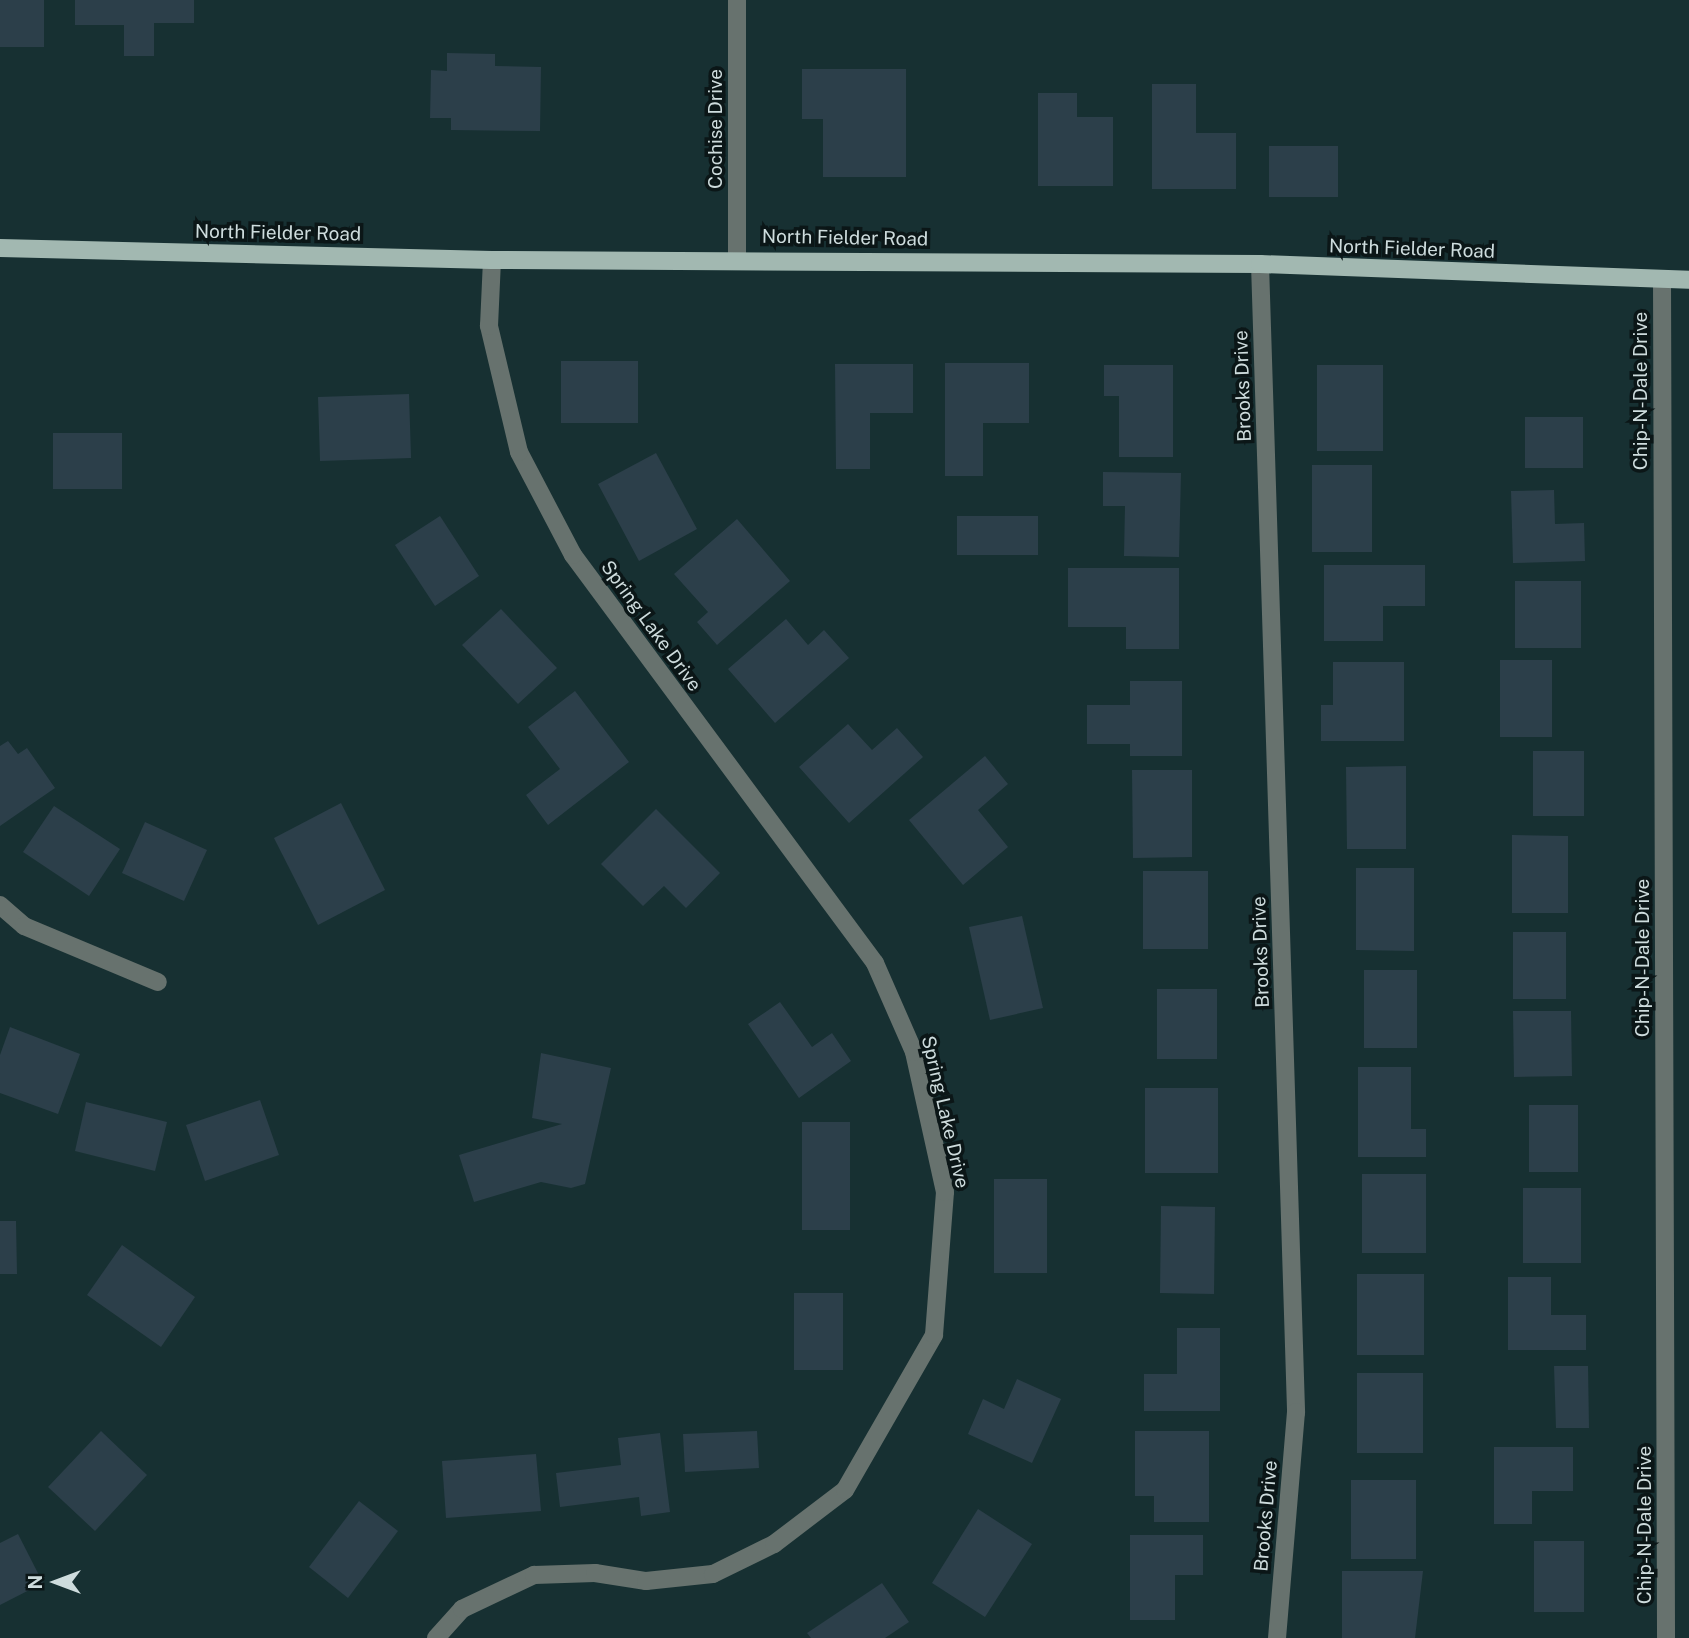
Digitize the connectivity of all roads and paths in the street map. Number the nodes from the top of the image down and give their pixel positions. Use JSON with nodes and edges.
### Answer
{"nodes":[{"id":1,"x":737,"y":0,"type":"edge"},
{"id":2,"x":0,"y":248,"type":"edge"},
{"id":3,"x":737,"y":258,"type":"junction"},
{"id":4,"x":492,"y":260,"type":"junction"},
{"id":5,"x":1260,"y":264,"type":"junction"},
{"id":6,"x":1662,"y":279,"type":"junction"},
{"id":7,"x":1689,"y":280,"type":"edge"},
{"id":8,"x":0,"y":905,"type":"edge"},
{"id":9,"x":158,"y":982,"type":"dead end"},
{"id":10,"x":436,"y":1638,"type":"edge"},
{"id":11,"x":1277,"y":1638,"type":"edge"},
{"id":12,"x":1666,"y":1638,"type":"edge"}],
"edges":[{"from":1,"to":3,"type":"street","name":"Cochise Drive"},
{"from":2,"to":4,"type":"main road","name":"North Fielder Road"},
{"from":3,"to":4,"type":"main road","name":"North Fielder Road"},
{"from":3,"to":5,"type":"main road","name":"North Fielder Road"},
{"from":4,"to":10,"type":"street","name":"Spring Lake Drive"},
{"from":5,"to":6,"type":"main road","name":"North Fielder Road"},
{"from":5,"to":11,"type":"street","name":"Brooks Drive"},
{"from":6,"to":7,"type":"main road","name":"North Fielder Road"},
{"from":6,"to":12,"type":"street","name":"Chip-N-Dale Drive"},
{"from":8,"to":9,"type":"street"}]}
